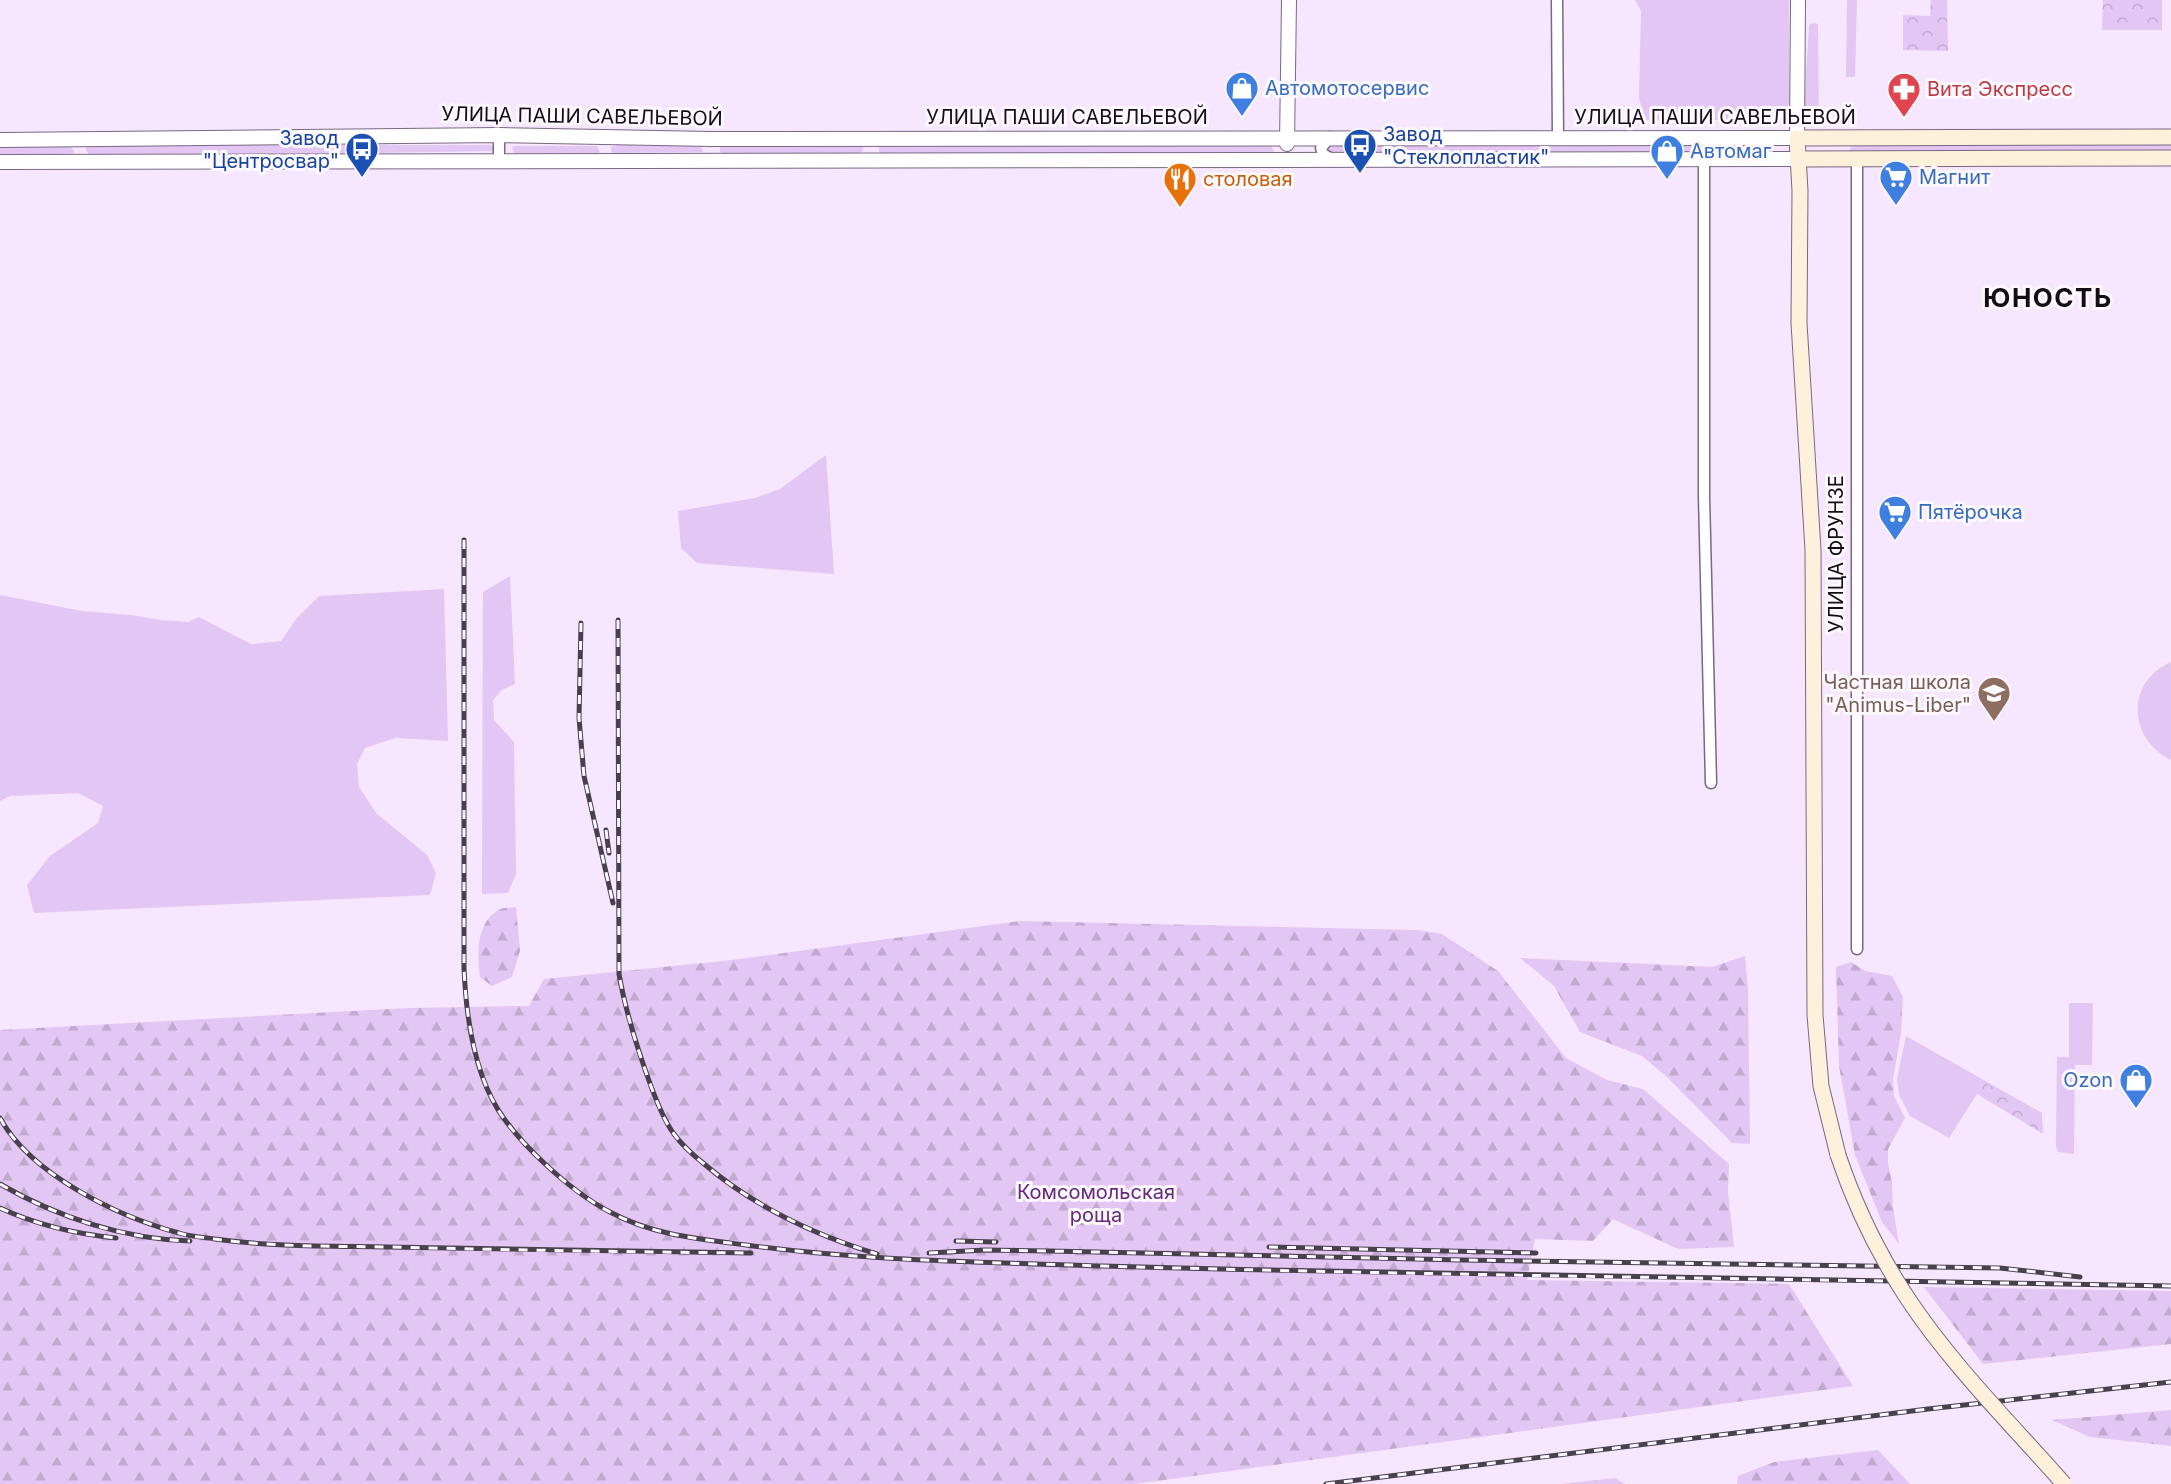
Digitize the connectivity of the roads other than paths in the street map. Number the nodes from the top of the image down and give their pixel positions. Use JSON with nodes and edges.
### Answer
{"nodes":[{"id":1,"x":1289,"y":0,"type":"edge"},
{"id":2,"x":1557,"y":0,"type":"edge"},
{"id":3,"x":1798,"y":0,"type":"edge"},
{"id":4,"x":499,"y":135,"type":"junction"},
{"id":5,"x":1287,"y":137,"type":"junction"},
{"id":6,"x":1330,"y":137,"type":"junction"},
{"id":7,"x":2171,"y":137,"type":"edge"},
{"id":8,"x":1558,"y":138,"type":"junction"},
{"id":9,"x":1797,"y":138,"type":"junction"},
{"id":10,"x":711,"y":139,"type":"junction"},
{"id":11,"x":0,"y":140,"type":"edge"},
{"id":12,"x":1287,"y":158,"type":"junction"},
{"id":13,"x":1330,"y":158,"type":"junction"},
{"id":14,"x":1704,"y":159,"type":"junction"},
{"id":15,"x":1797,"y":159,"type":"junction"},
{"id":16,"x":1857,"y":159,"type":"junction"},
{"id":17,"x":2171,"y":159,"type":"edge"},
{"id":18,"x":711,"y":160,"type":"junction"},
{"id":19,"x":499,"y":161,"type":"junction"},
{"id":20,"x":0,"y":162,"type":"edge"},
{"id":21,"x":1711,"y":783,"type":"dead end"},
{"id":22,"x":1857,"y":949,"type":"dead end"},
{"id":23,"x":2064,"y":1484,"type":"edge"}],
"edges":[{"from":1,"to":5,"type":"street"},
{"from":2,"to":8,"type":"street"},
{"from":3,"to":9,"type":"street"},
{"from":4,"to":10,"type":"street","name":"УЛИЦА ПАШИ САВЕЛЬЕВОЙ"},
{"from":4,"to":11,"type":"street","name":"УЛИЦА ПАШИ САВЕЛЬЕВОЙ"},
{"from":4,"to":19,"type":"street"},
{"from":5,"to":6,"type":"street","name":"УЛИЦА ПАШИ САВЕЛЬЕВОЙ"},
{"from":5,"to":10,"type":"street","name":"УЛИЦА ПАШИ САВЕЛЬЕВОЙ"},
{"from":5,"to":12,"type":"street"},
{"from":6,"to":8,"type":"street","name":"УЛИЦА ПАШИ САВЕЛЬЕВОЙ"},
{"from":6,"to":13,"type":"street"},
{"from":7,"to":9,"type":"main road","name":"УЛИЦА ПАШИ САВЕЛЬЕВОЙ"},
{"from":8,"to":9,"type":"street","name":"УЛИЦА ПАШИ САВЕЛЬЕВОЙ"},
{"from":9,"to":15,"type":"main road"},
{"from":10,"to":18,"type":"street"},
{"from":12,"to":13,"type":"street"},
{"from":12,"to":18,"type":"street"},
{"from":13,"to":14,"type":"street"},
{"from":14,"to":15,"type":"street"},
{"from":14,"to":21,"type":"street"},
{"from":15,"to":16,"type":"main road"},
{"from":15,"to":23,"type":"main road","bridge":true},
{"from":16,"to":17,"type":"main road"},
{"from":16,"to":22,"type":"street","name":"УЛИЦА ФРУНЗЕ"},
{"from":18,"to":19,"type":"street"},
{"from":19,"to":20,"type":"street"}]}
